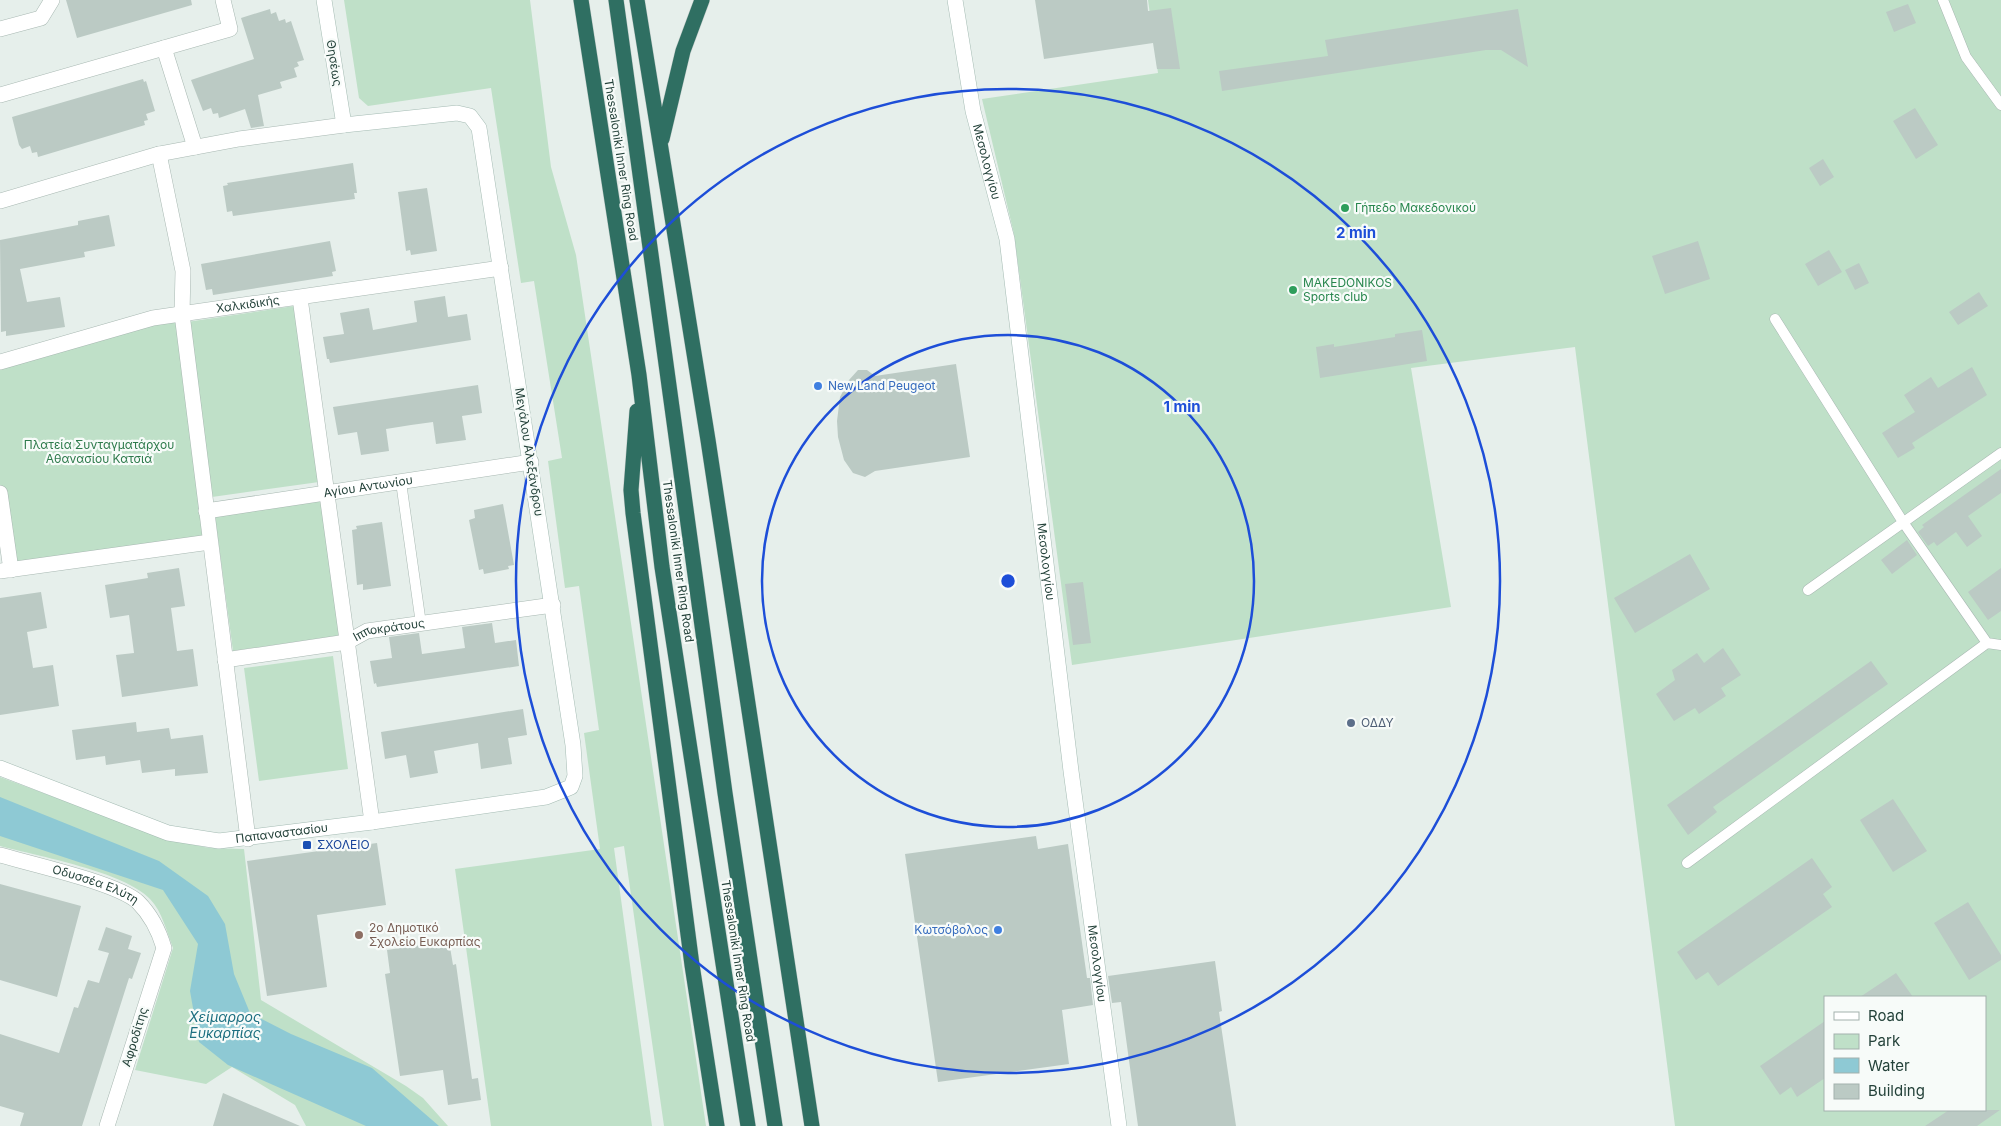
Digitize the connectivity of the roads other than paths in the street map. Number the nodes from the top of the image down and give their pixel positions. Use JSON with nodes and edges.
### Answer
{"nodes":[{"id":1,"x":52,"y":0,"type":"edge"},
{"id":2,"x":223,"y":0,"type":"edge"},
{"id":3,"x":324,"y":0,"type":"edge"},
{"id":4,"x":581,"y":0,"type":"edge"},
{"id":5,"x":616,"y":0,"type":"edge"},
{"id":6,"x":637,"y":0,"type":"edge"},
{"id":7,"x":702,"y":0,"type":"edge"},
{"id":8,"x":955,"y":0,"type":"edge"},
{"id":9,"x":1942,"y":0,"type":"edge"},
{"id":10,"x":0,"y":29,"type":"edge"},
{"id":11,"x":164,"y":48,"type":"junction"},
{"id":12,"x":0,"y":95,"type":"edge"},
{"id":13,"x":2001,"y":105,"type":"edge"},
{"id":14,"x":344,"y":125,"type":"junction"},
{"id":15,"x":195,"y":147,"type":"junction"},
{"id":16,"x":659,"y":148,"type":"junction"},
{"id":17,"x":158,"y":154,"type":"junction"},
{"id":18,"x":1,"y":197,"type":"edge"},
{"id":19,"x":501,"y":268,"type":"junction"},
{"id":20,"x":300,"y":298,"type":"junction"},
{"id":21,"x":182,"y":314,"type":"junction"},
{"id":22,"x":1775,"y":319,"type":"dead end"},
{"id":23,"x":0,"y":362,"type":"edge"},
{"id":24,"x":639,"y":375,"type":"junction"},
{"id":25,"x":2001,"y":452,"type":"edge"},
{"id":26,"x":531,"y":462,"type":"junction"},
{"id":27,"x":401,"y":482,"type":"junction"},
{"id":28,"x":0,"y":493,"type":"edge"},
{"id":29,"x":327,"y":493,"type":"junction"},
{"id":30,"x":206,"y":511,"type":"junction"},
{"id":31,"x":1903,"y":522,"type":"junction"},
{"id":32,"x":210,"y":542,"type":"junction"},
{"id":33,"x":6,"y":570,"type":"edge"},
{"id":34,"x":1808,"y":590,"type":"dead end"},
{"id":35,"x":553,"y":605,"type":"junction"},
{"id":36,"x":421,"y":624,"type":"junction"},
{"id":37,"x":347,"y":642,"type":"junction"},
{"id":38,"x":1987,"y":643,"type":"junction"},
{"id":39,"x":2001,"y":645,"type":"edge"},
{"id":40,"x":225,"y":660,"type":"junction"},
{"id":41,"x":0,"y":768,"type":"edge"},
{"id":42,"x":571,"y":787,"type":"joint"},
{"id":43,"x":372,"y":822,"type":"junction"},
{"id":44,"x":248,"y":839,"type":"junction"},
{"id":45,"x":0,"y":855,"type":"edge"},
{"id":46,"x":1687,"y":863,"type":"dead end"},
{"id":47,"x":164,"y":948,"type":"joint"},
{"id":48,"x":107,"y":1126,"type":"edge"},
{"id":49,"x":717,"y":1126,"type":"edge"},
{"id":50,"x":748,"y":1126,"type":"edge"},
{"id":51,"x":775,"y":1126,"type":"edge"},
{"id":52,"x":812,"y":1126,"type":"edge"},
{"id":53,"x":1119,"y":1126,"type":"edge"}],
"edges":[{"from":1,"to":10,"type":"street"},
{"from":2,"to":11,"type":"street"},
{"from":3,"to":14,"type":"street","name":"Θησέως"},
{"from":4,"to":24,"type":"highway","name":"Thessaloniki Inner Ring Road"},
{"from":5,"to":51,"type":"highway","name":"Thessaloniki Inner Ring Road"},
{"from":6,"to":16,"type":"highway"},
{"from":7,"to":16,"type":"highway"},
{"from":8,"to":53,"type":"street","name":"Μεσολογγίου"},
{"from":9,"to":13,"type":"lane"},
{"from":11,"to":12,"type":"street"},
{"from":11,"to":15,"type":"street"},
{"from":14,"to":15,"type":"street"},
{"from":14,"to":19,"type":"street","name":"Μεγάλου Αλεξάνδρου"},
{"from":15,"to":17,"type":"street"},
{"from":16,"to":52,"type":"highway"},
{"from":17,"to":18,"type":"street"},
{"from":17,"to":21,"type":"street"},
{"from":19,"to":20,"type":"street","name":"Χαλκιδικής"},
{"from":19,"to":26,"type":"street","name":"Μεγάλου Αλεξάνδρου"},
{"from":20,"to":21,"type":"street","name":"Χαλκιδικής"},
{"from":20,"to":29,"type":"street"},
{"from":21,"to":23,"type":"street","name":"Χαλκιδικής"},
{"from":21,"to":30,"type":"street"},
{"from":22,"to":31,"type":"lane"},
{"from":24,"to":49,"type":"highway"},
{"from":24,"to":50,"type":"highway","name":"Thessaloniki Inner Ring Road"},
{"from":25,"to":31,"type":"lane"},
{"from":26,"to":27,"type":"street","name":"Αγίου Αντωνίου"},
{"from":26,"to":35,"type":"street","name":"Μεγάλου Αλεξάνδρου"},
{"from":27,"to":29,"type":"street","name":"Αγίου Αντωνίου"},
{"from":27,"to":36,"type":"lane"},
{"from":28,"to":33,"type":"street"},
{"from":29,"to":30,"type":"street","name":"Αγίου Αντωνίου"},
{"from":29,"to":37,"type":"street"},
{"from":30,"to":32,"type":"street"},
{"from":31,"to":34,"type":"lane"},
{"from":31,"to":38,"type":"lane"},
{"from":32,"to":33,"type":"street"},
{"from":32,"to":40,"type":"street"},
{"from":35,"to":36,"type":"street","name":"Ιπποκράτους"},
{"from":35,"to":42,"type":"street","name":"Μεγάλου Αλεξάνδρου"},
{"from":36,"to":37,"type":"street","name":"Ιπποκράτους"},
{"from":37,"to":40,"type":"street","name":"Ιπποκράτους"},
{"from":37,"to":43,"type":"street"},
{"from":38,"to":39,"type":"lane"},
{"from":38,"to":46,"type":"lane"},
{"from":40,"to":44,"type":"street"},
{"from":41,"to":44,"type":"street","name":"Παπαναστασίου"},
{"from":42,"to":43,"type":"street","name":"Παπαναστασίου"},
{"from":43,"to":44,"type":"street","name":"Παπαναστασίου"},
{"from":45,"to":47,"type":"street","name":"Οδυσσέα Ελύτη"},
{"from":47,"to":48,"type":"street","name":"Αφροδίτης"}]}
